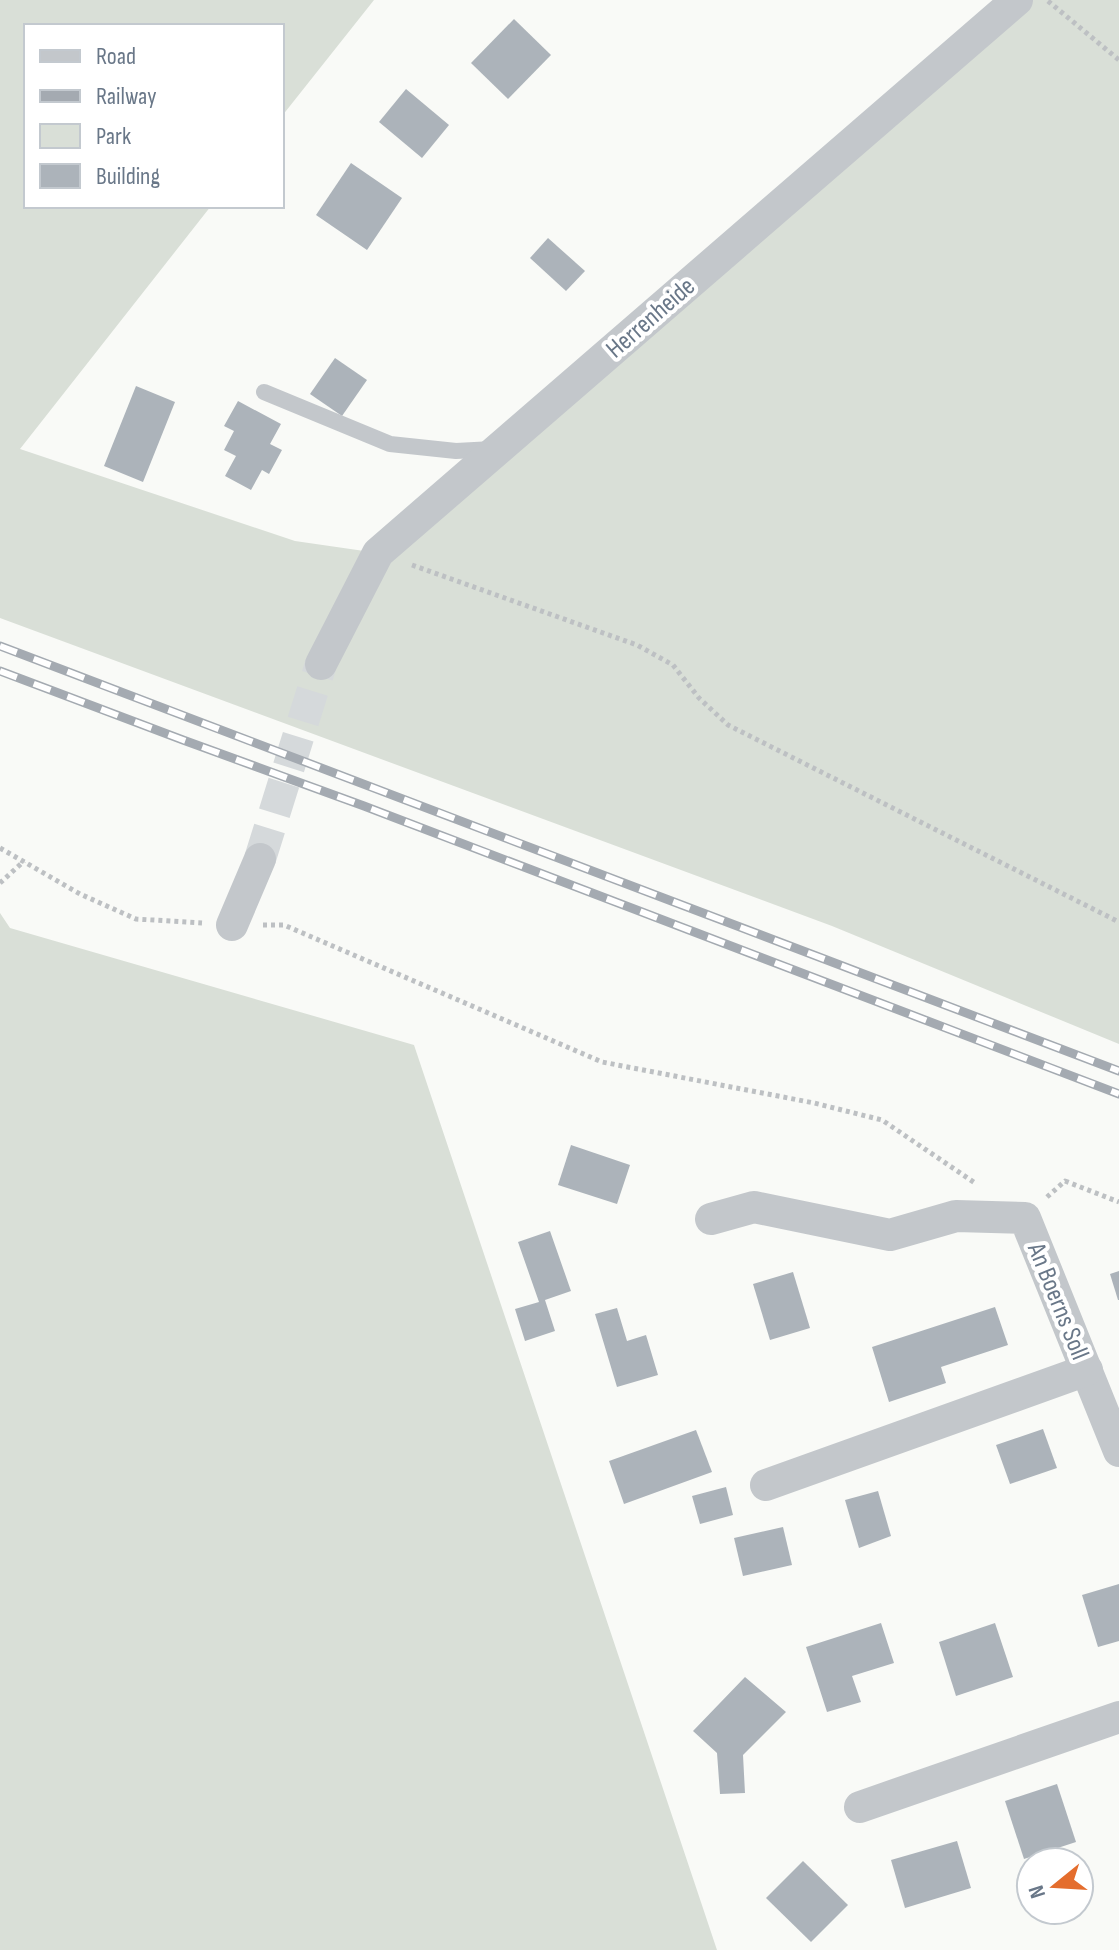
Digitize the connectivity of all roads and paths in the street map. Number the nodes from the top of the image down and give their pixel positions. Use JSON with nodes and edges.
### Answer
{"nodes":[{"id":1,"x":1017,"y":0,"type":"edge"},
{"id":2,"x":1047,"y":0,"type":"edge"},
{"id":3,"x":1119,"y":60,"type":"edge"},
{"id":4,"x":264,"y":392,"type":"dead end"},
{"id":5,"x":499,"y":448,"type":"junction"},
{"id":6,"x":378,"y":553,"type":"junction"},
{"id":7,"x":321,"y":664,"type":"tunnel mouth"},
{"id":8,"x":0,"y":848,"type":"edge"},
{"id":9,"x":260,"y":859,"type":"tunnel mouth"},
{"id":10,"x":24,"y":861,"type":"junction"},
{"id":11,"x":0,"y":883,"type":"edge"},
{"id":12,"x":1119,"y":922,"type":"edge"},
{"id":13,"x":232,"y":925,"type":"junction"},
{"id":14,"x":1119,"y":1202,"type":"edge"},
{"id":15,"x":1025,"y":1218,"type":"junction"},
{"id":16,"x":711,"y":1219,"type":"dead end"},
{"id":17,"x":1087,"y":1370,"type":"junction"},
{"id":18,"x":1119,"y":1451,"type":"edge"},
{"id":19,"x":766,"y":1485,"type":"dead end"},
{"id":20,"x":1119,"y":1717,"type":"edge"},
{"id":21,"x":860,"y":1807,"type":"dead end"}],
"edges":[{"from":1,"to":5,"type":"street","name":"Herrenheide"},
{"from":2,"to":3,"type":"path"},
{"from":4,"to":5,"type":"lane"},
{"from":5,"to":6,"type":"street","name":"Herrenheide"},
{"from":6,"to":7,"type":"street","name":"Herrenheide"},
{"from":6,"to":12,"type":"path"},
{"from":8,"to":10,"type":"path"},
{"from":9,"to":13,"type":"street"},
{"from":10,"to":11,"type":"path"},
{"from":10,"to":13,"type":"path"},
{"from":13,"to":15,"type":"path"},
{"from":14,"to":15,"type":"path"},
{"from":15,"to":16,"type":"street","name":"An Boerns Soll"},
{"from":15,"to":17,"type":"street","name":"An Boerns Soll"},
{"from":17,"to":18,"type":"street","name":"An Boerns Soll"},
{"from":17,"to":19,"type":"street","name":"An Boerns Soll"},
{"from":20,"to":21,"type":"street"}]}
